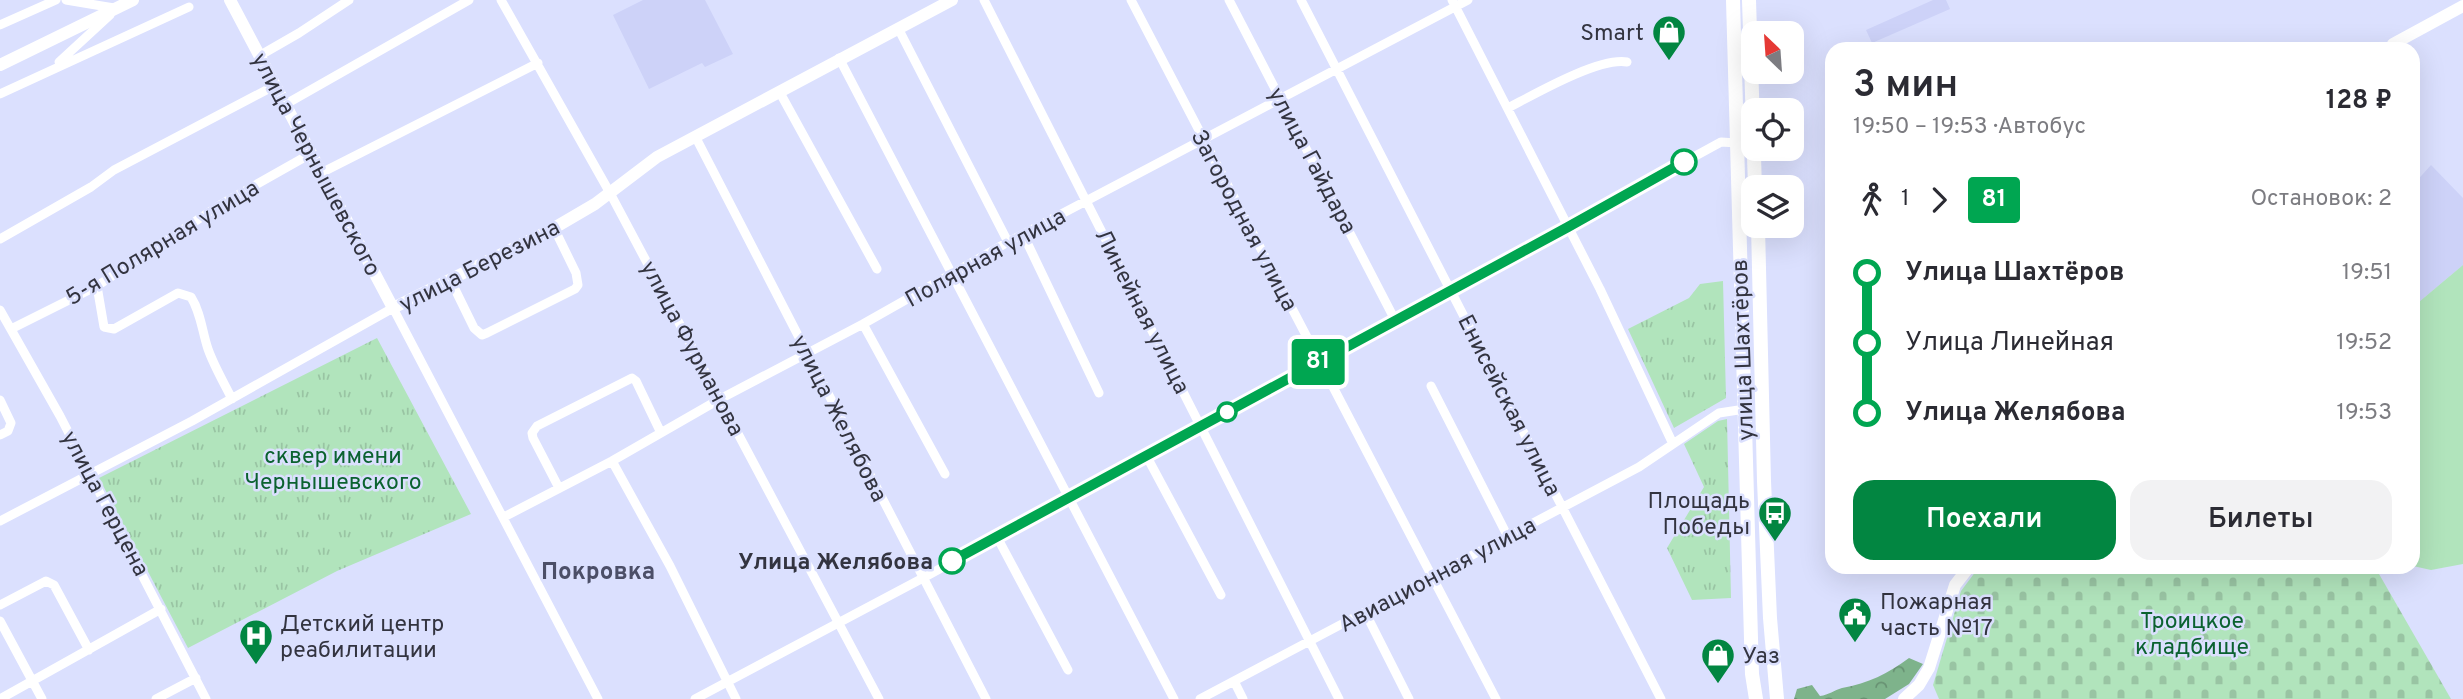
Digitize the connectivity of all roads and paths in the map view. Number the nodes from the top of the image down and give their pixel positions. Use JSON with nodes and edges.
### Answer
{"nodes":[{"id":1,"x":56,"y":0,"type":"edge"},
{"id":2,"x":66,"y":0,"type":"edge"},
{"id":3,"x":133,"y":0,"type":"edge"},
{"id":4,"x":230,"y":0,"type":"edge"},
{"id":5,"x":349,"y":0,"type":"edge"},
{"id":6,"x":469,"y":0,"type":"edge"},
{"id":7,"x":501,"y":0,"type":"edge"},
{"id":8,"x":952,"y":0,"type":"edge"},
{"id":9,"x":984,"y":0,"type":"edge"},
{"id":10,"x":1131,"y":0,"type":"edge"},
{"id":11,"x":1229,"y":0,"type":"edge"},
{"id":12,"x":1301,"y":0,"type":"edge"},
{"id":13,"x":1468,"y":0,"type":"edge"},
{"id":14,"x":1733,"y":0,"type":"edge"},
{"id":15,"x":1749,"y":0,"type":"edge"},
{"id":16,"x":1454,"y":3,"type":"edge"},
{"id":17,"x":190,"y":6,"type":"dead end"},
{"id":18,"x":2463,"y":6,"type":"edge"},
{"id":19,"x":116,"y":8,"type":"junction"},
{"id":20,"x":0,"y":25,"type":"edge"},
{"id":21,"x":898,"y":28,"type":"junction"},
{"id":22,"x":2397,"y":42,"type":"edge"},
{"id":23,"x":259,"y":56,"type":"junction"},
{"id":24,"x":839,"y":58,"type":"junction"},
{"id":25,"x":1627,"y":62,"type":"dead end"},
{"id":26,"x":538,"y":63,"type":"junction"},
{"id":27,"x":0,"y":65,"type":"edge"},
{"id":28,"x":51,"y":69,"type":"junction"},
{"id":29,"x":1337,"y":70,"type":"junction"},
{"id":30,"x":274,"y":86,"type":"junction"},
{"id":31,"x":779,"y":91,"type":"junction"},
{"id":32,"x":0,"y":94,"type":"edge"},
{"id":33,"x":1281,"y":98,"type":"junction"},
{"id":34,"x":286,"y":104,"type":"junction"},
{"id":35,"x":1508,"y":108,"type":"junction"},
{"id":36,"x":695,"y":136,"type":"junction"},
{"id":37,"x":1203,"y":141,"type":"junction"},
{"id":38,"x":1737,"y":144,"type":"junction"},
{"id":39,"x":312,"y":153,"type":"junction"},
{"id":40,"x":323,"y":172,"type":"junction"},
{"id":41,"x":1755,"y":175,"type":"edge"},
{"id":42,"x":610,"y":192,"type":"junction"},
{"id":43,"x":1087,"y":201,"type":"junction"},
{"id":44,"x":1568,"y":227,"type":"junction"},
{"id":45,"x":554,"y":228,"type":"junction"},
{"id":46,"x":1023,"y":234,"type":"junction"},
{"id":47,"x":1758,"y":238,"type":"edge"},
{"id":48,"x":0,"y":239,"type":"edge"},
{"id":49,"x":1008,"y":242,"type":"junction"},
{"id":50,"x":877,"y":269,"type":"dead end"},
{"id":51,"x":951,"y":274,"type":"junction"},
{"id":52,"x":450,"y":279,"type":"junction"},
{"id":53,"x":97,"y":286,"type":"junction"},
{"id":54,"x":1452,"y":290,"type":"junction"},
{"id":55,"x":394,"y":308,"type":"junction"},
{"id":56,"x":0,"y":310,"type":"edge"},
{"id":57,"x":1395,"y":320,"type":"junction"},
{"id":58,"x":863,"y":324,"type":"junction"},
{"id":59,"x":11,"y":329,"type":"junction"},
{"id":60,"x":807,"y":353,"type":"junction"},
{"id":61,"x":1320,"y":361,"type":"junction"},
{"id":62,"x":1431,"y":386,"type":"dead end"},
{"id":63,"x":1099,"y":393,"type":"dead end"},
{"id":64,"x":232,"y":399,"type":"junction"},
{"id":65,"x":720,"y":399,"type":"junction"},
{"id":66,"x":0,"y":400,"type":"edge"},
{"id":67,"x":1745,"y":408,"type":"junction"},
{"id":68,"x":1202,"y":426,"type":"junction"},
{"id":69,"x":662,"y":433,"type":"junction"},
{"id":70,"x":0,"y":435,"type":"edge"},
{"id":71,"x":1674,"y":444,"type":"junction"},
{"id":72,"x":1146,"y":455,"type":"junction"},
{"id":73,"x":612,"y":461,"type":"junction"},
{"id":74,"x":90,"y":473,"type":"junction"},
{"id":75,"x":945,"y":474,"type":"dead end"},
{"id":76,"x":559,"y":488,"type":"junction"},
{"id":77,"x":1069,"y":497,"type":"junction"},
{"id":78,"x":1561,"y":508,"type":"junction"},
{"id":79,"x":504,"y":517,"type":"junction"},
{"id":80,"x":0,"y":521,"type":"edge"},
{"id":81,"x":1507,"y":535,"type":"junction"},
{"id":82,"x":997,"y":537,"type":"junction"},
{"id":83,"x":1964,"y":574,"type":"edge"},
{"id":84,"x":1431,"y":575,"type":"junction"},
{"id":85,"x":923,"y":578,"type":"junction"},
{"id":86,"x":1221,"y":595,"type":"dead end"},
{"id":87,"x":0,"y":605,"type":"edge"},
{"id":88,"x":161,"y":609,"type":"junction"},
{"id":89,"x":1365,"y":612,"type":"junction"},
{"id":90,"x":0,"y":621,"type":"edge"},
{"id":91,"x":839,"y":622,"type":"junction"},
{"id":92,"x":1309,"y":642,"type":"junction"},
{"id":93,"x":89,"y":650,"type":"junction"},
{"id":94,"x":1068,"y":670,"type":"dead end"},
{"id":95,"x":196,"y":678,"type":"junction"},
{"id":96,"x":33,"y":681,"type":"junction"},
{"id":97,"x":1234,"y":681,"type":"junction"},
{"id":98,"x":727,"y":682,"type":"junction"},
{"id":99,"x":0,"y":699,"type":"edge"},
{"id":100,"x":42,"y":699,"type":"edge"},
{"id":101,"x":156,"y":699,"type":"edge"},
{"id":102,"x":206,"y":699,"type":"edge"},
{"id":103,"x":598,"y":699,"type":"edge"},
{"id":104,"x":695,"y":699,"type":"edge"},
{"id":105,"x":736,"y":699,"type":"edge"},
{"id":106,"x":878,"y":699,"type":"edge"},
{"id":107,"x":986,"y":699,"type":"edge"},
{"id":108,"x":1174,"y":699,"type":"edge"},
{"id":109,"x":1200,"y":699,"type":"edge"},
{"id":110,"x":1243,"y":699,"type":"edge"},
{"id":111,"x":1339,"y":699,"type":"edge"},
{"id":112,"x":1409,"y":699,"type":"edge"},
{"id":113,"x":1496,"y":699,"type":"edge"},
{"id":114,"x":1661,"y":699,"type":"edge"},
{"id":115,"x":1756,"y":699,"type":"edge"},
{"id":116,"x":1777,"y":699,"type":"edge"},
{"id":117,"x":1904,"y":699,"type":"edge"}],
"edges":[{"from":1,"to":20,"type":"street"},
{"from":2,"to":19,"type":"street"},
{"from":3,"to":19,"type":"street"},
{"from":4,"to":23,"type":"street","name":"улица Чернышевского"},
{"from":5,"to":23,"type":"street"},
{"from":6,"to":34,"type":"street"},
{"from":7,"to":26,"type":"street","name":"улица Фурманова"},
{"from":8,"to":21,"type":"street","name":"улица Березина"},
{"from":9,"to":43,"type":"street","name":"Линейная улица"},
{"from":10,"to":37,"type":"street","name":"Загородная улица"},
{"from":11,"to":33,"type":"street","name":"улица Гайдара"},
{"from":12,"to":29,"type":"street","name":"Енисейская улица"},
{"from":13,"to":16,"type":"street","name":"Полярная улица"},
{"from":14,"to":38,"type":"main road","name":"улица Шахтёров"},
{"from":15,"to":41,"type":"main road"},
{"from":16,"to":29,"type":"street","name":"Полярная улица"},
{"from":16,"to":35,"type":"street"},
{"from":17,"to":28,"type":"street"},
{"from":18,"to":22,"type":"street"},
{"from":19,"to":27,"type":"street"},
{"from":19,"to":28,"type":"street"},
{"from":21,"to":24,"type":"street","name":"улица Березина"},
{"from":21,"to":49,"type":"street"},
{"from":23,"to":30,"type":"street","name":"улица Чернышевского"},
{"from":24,"to":31,"type":"street","name":"улица Березина"},
{"from":24,"to":51,"type":"street"},
{"from":25,"to":35,"type":"street"},
{"from":26,"to":40,"type":"street"},
{"from":26,"to":42,"type":"street","name":"улица Фурманова"},
{"from":28,"to":32,"type":"street"},
{"from":29,"to":33,"type":"street","name":"Полярная улица"},
{"from":29,"to":54,"type":"street","name":"Енисейская улица"},
{"from":30,"to":34,"type":"street","name":"улица Чернышевского"},
{"from":30,"to":48,"type":"street"},
{"from":31,"to":36,"type":"street","name":"улица Березина"},
{"from":31,"to":50,"type":"street"},
{"from":33,"to":37,"type":"street","name":"Полярная улица"},
{"from":33,"to":57,"type":"street","name":"улица Гайдара"},
{"from":34,"to":39,"type":"street","name":"улица Чернышевского"},
{"from":35,"to":44,"type":"street"},
{"from":36,"to":42,"type":"street","name":"улица Березина"},
{"from":36,"to":60,"type":"street","name":"улица Желябова"},
{"from":37,"to":43,"type":"street","name":"Полярная улица"},
{"from":37,"to":61,"type":"street","name":"Загородная улица"},
{"from":38,"to":44,"type":"street"},
{"from":38,"to":67,"type":"main road","name":"улица Шахтёров"},
{"from":39,"to":40,"type":"street","name":"улица Чернышевского"},
{"from":39,"to":53,"type":"street","name":"5-я Полярная улица"},
{"from":40,"to":55,"type":"street","name":"улица Чернышевского"},
{"from":42,"to":45,"type":"street","name":"улица Березина"},
{"from":42,"to":65,"type":"street","name":"улица Фурманова"},
{"from":43,"to":46,"type":"street","name":"Полярная улица"},
{"from":43,"to":68,"type":"street","name":"Линейная улица"},
{"from":44,"to":54,"type":"street"},
{"from":44,"to":71,"type":"street"},
{"from":45,"to":52,"type":"street","name":"улица Березина"},
{"from":45,"to":52,"type":"street"},
{"from":46,"to":49,"type":"street","name":"Полярная улица"},
{"from":46,"to":63,"type":"street"},
{"from":47,"to":116,"type":"main road","name":"улица Шахтёров"},
{"from":49,"to":51,"type":"street","name":"Полярная улица"},
{"from":51,"to":58,"type":"street","name":"Полярная улица"},
{"from":51,"to":77,"type":"street"},
{"from":52,"to":55,"type":"street","name":"улица Березина"},
{"from":53,"to":59,"type":"street","name":"5-я Полярная улица"},
{"from":53,"to":64,"type":"street"},
{"from":54,"to":57,"type":"street"},
{"from":54,"to":78,"type":"street","name":"Енисейская улица"},
{"from":55,"to":64,"type":"street","name":"улица Березина"},
{"from":55,"to":79,"type":"street","name":"улица Чернышевского"},
{"from":56,"to":59,"type":"street","name":"улица Герцена"},
{"from":57,"to":61,"type":"street"},
{"from":58,"to":60,"type":"street","name":"Полярная улица"},
{"from":58,"to":75,"type":"street"},
{"from":59,"to":74,"type":"street","name":"улица Герцена"},
{"from":60,"to":65,"type":"street","name":"Полярная улица"},
{"from":60,"to":85,"type":"street","name":"улица Желябова"},
{"from":61,"to":68,"type":"street"},
{"from":61,"to":84,"type":"street","name":"Загородная улица"},
{"from":62,"to":81,"type":"street"},
{"from":64,"to":74,"type":"street","name":"улица Березина"},
{"from":65,"to":69,"type":"street","name":"Полярная улица"},
{"from":65,"to":91,"type":"street","name":"улица Фурманова"},
{"from":66,"to":70,"type":"street"},
{"from":67,"to":71,"type":"street","name":"Авиационная улица"},
{"from":67,"to":115,"type":"main road","name":"улица Шахтёров"},
{"from":68,"to":72,"type":"street"},
{"from":68,"to":92,"type":"street","name":"Линейная улица"},
{"from":69,"to":73,"type":"street","name":"Полярная улица"},
{"from":69,"to":76,"type":"street"},
{"from":71,"to":78,"type":"street","name":"Авиационная улица"},
{"from":72,"to":77,"type":"street"},
{"from":72,"to":86,"type":"street"},
{"from":73,"to":76,"type":"street","name":"Полярная улица"},
{"from":73,"to":98,"type":"street"},
{"from":74,"to":80,"type":"street","name":"улица Березина"},
{"from":74,"to":88,"type":"street","name":"улица Герцена"},
{"from":76,"to":79,"type":"street","name":"Полярная улица"},
{"from":77,"to":82,"type":"street"},
{"from":77,"to":108,"type":"street"},
{"from":78,"to":81,"type":"street","name":"Авиационная улица"},
{"from":78,"to":114,"type":"street","name":"Енисейская улица"},
{"from":79,"to":103,"type":"street","name":"улица Чернышевского"},
{"from":81,"to":84,"type":"street","name":"Авиационная улица"},
{"from":82,"to":85,"type":"street"},
{"from":82,"to":94,"type":"street"},
{"from":83,"to":117,"type":"street"},
{"from":84,"to":89,"type":"street","name":"Авиационная улица"},
{"from":84,"to":113,"type":"street","name":"Загородная улица"},
{"from":85,"to":91,"type":"street"},
{"from":85,"to":107,"type":"street","name":"улица Желябова"},
{"from":87,"to":93,"type":"street"},
{"from":88,"to":93,"type":"street"},
{"from":88,"to":95,"type":"street","name":"улица Герцена"},
{"from":89,"to":92,"type":"street","name":"Авиационная улица"},
{"from":89,"to":112,"type":"street"},
{"from":90,"to":96,"type":"street"},
{"from":91,"to":98,"type":"street"},
{"from":91,"to":106,"type":"street","name":"улица Фурманова"},
{"from":92,"to":97,"type":"street","name":"Авиационная улица"},
{"from":92,"to":111,"type":"street","name":"Линейная улица"},
{"from":93,"to":96,"type":"street"},
{"from":95,"to":101,"type":"street"},
{"from":95,"to":102,"type":"street","name":"улица Герцена"},
{"from":96,"to":99,"type":"street"},
{"from":96,"to":100,"type":"street"},
{"from":97,"to":109,"type":"street","name":"Авиационная улица"},
{"from":97,"to":110,"type":"street"},
{"from":98,"to":104,"type":"street"},
{"from":98,"to":105,"type":"street"}]}
